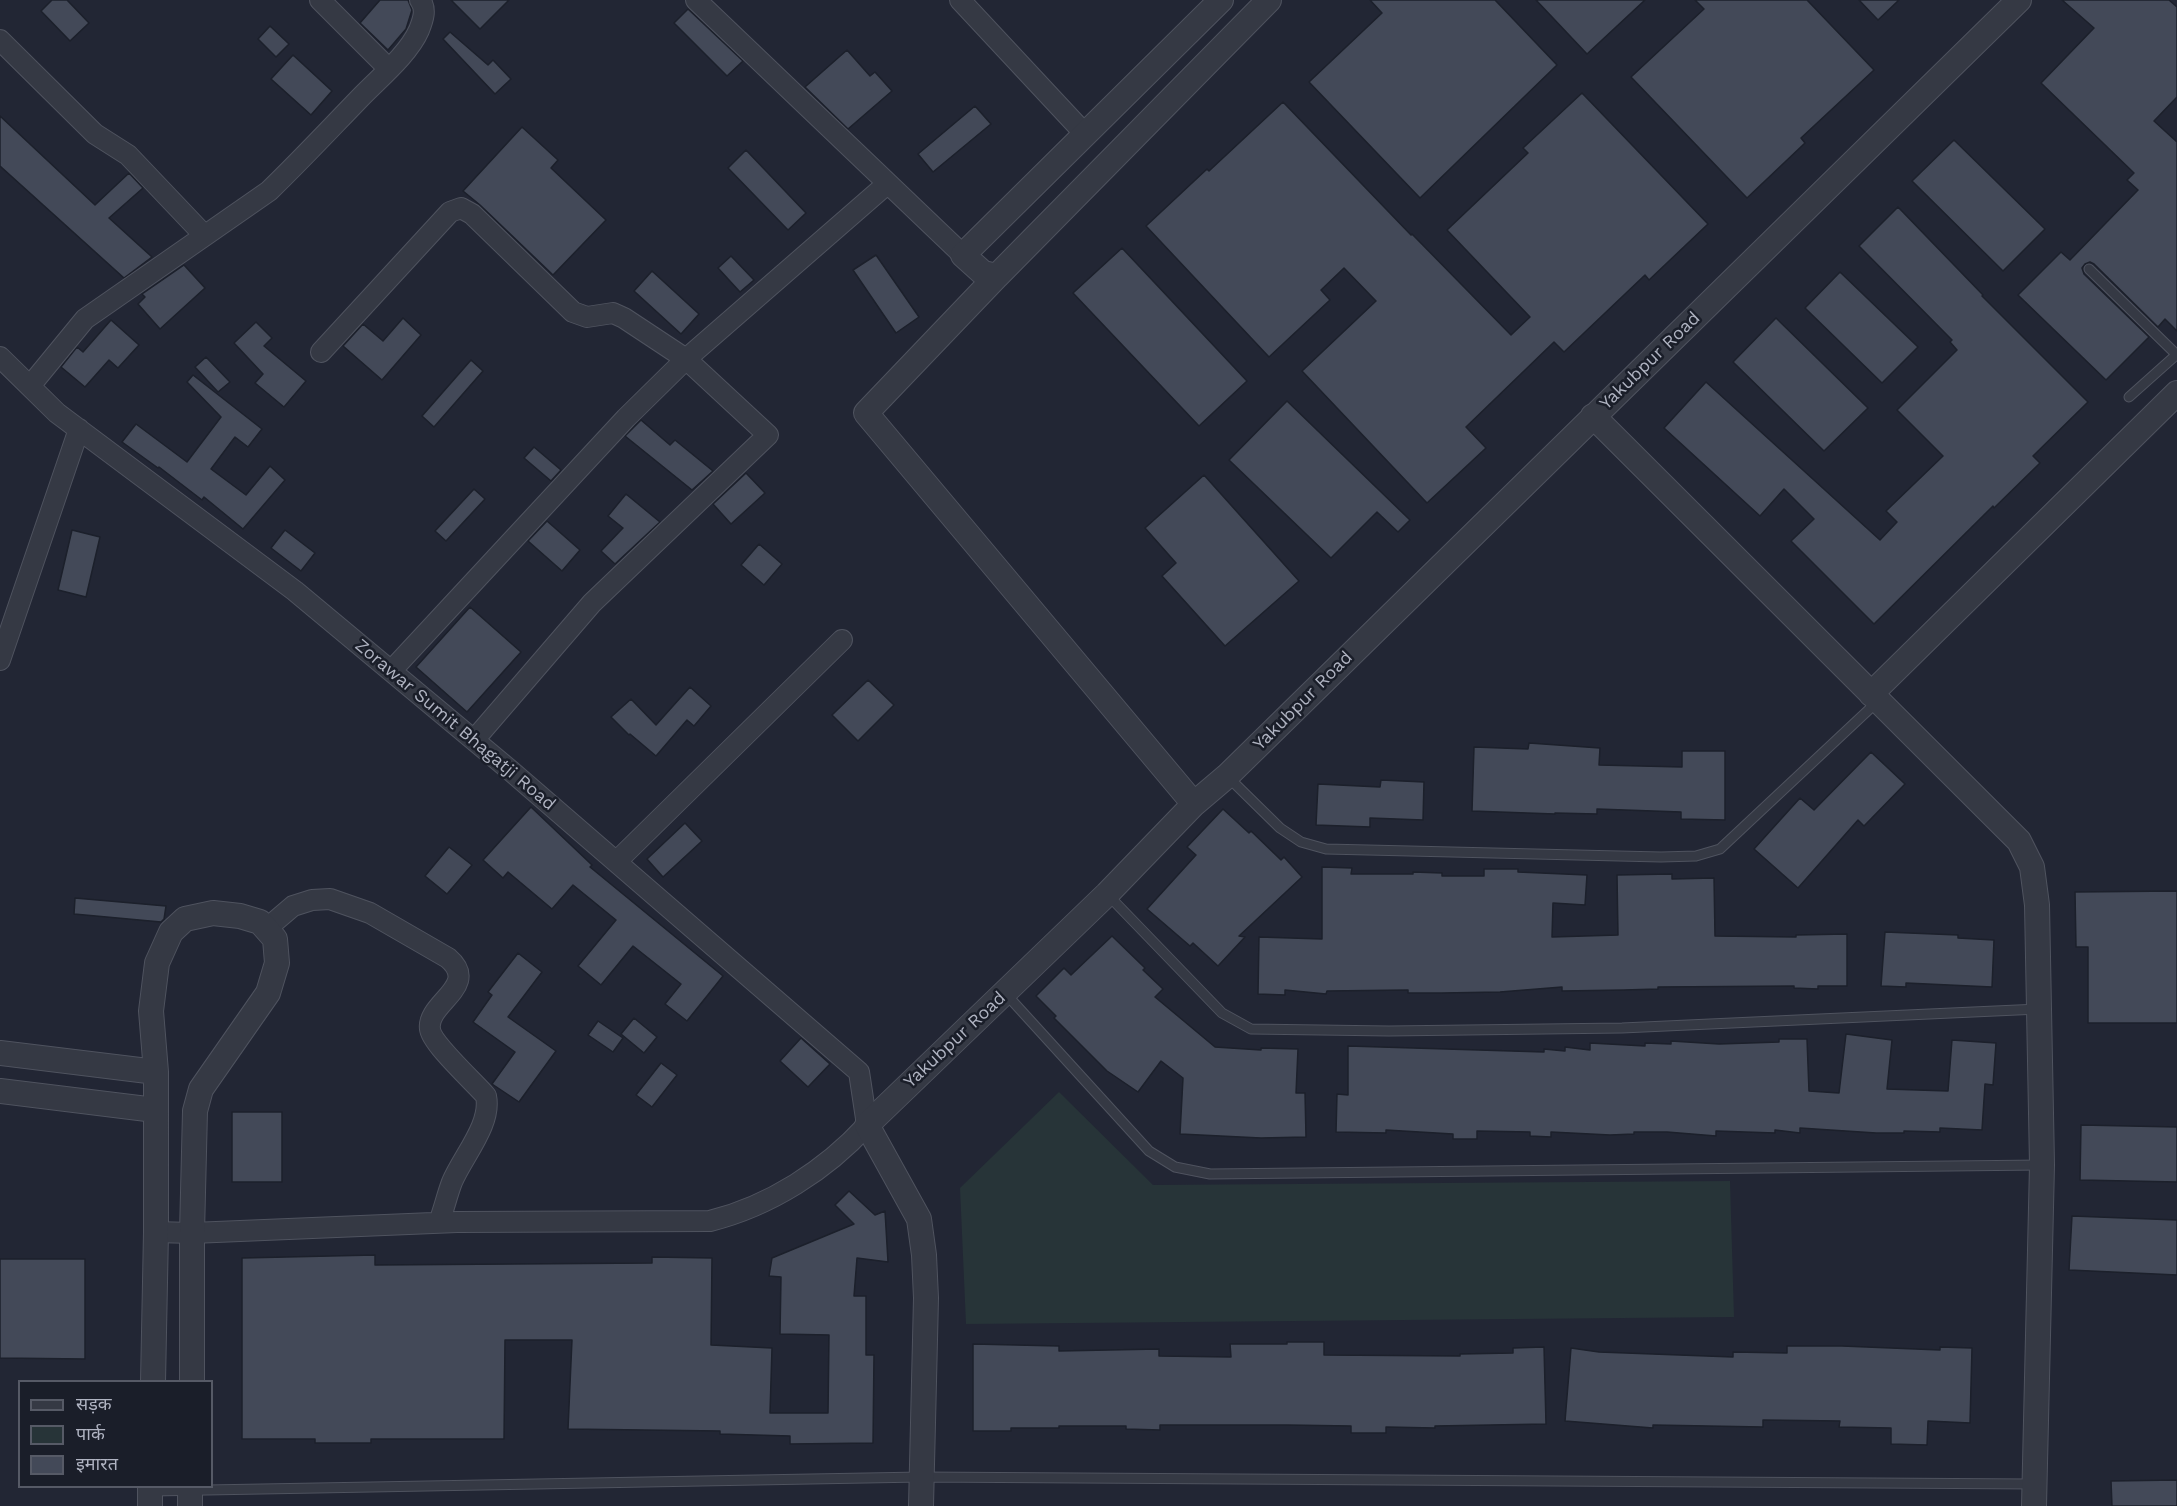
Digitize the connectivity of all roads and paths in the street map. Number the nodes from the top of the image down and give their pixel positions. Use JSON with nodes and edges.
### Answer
{"nodes":[{"id":1,"x":320,"y":0,"type":"edge"},
{"id":2,"x":420,"y":0,"type":"edge"},
{"id":3,"x":697,"y":0,"type":"edge"},
{"id":4,"x":960,"y":0,"type":"edge"},
{"id":5,"x":1221,"y":0,"type":"edge"},
{"id":6,"x":1269,"y":0,"type":"edge"},
{"id":7,"x":2019,"y":0,"type":"edge"},
{"id":8,"x":0,"y":40,"type":"edge"},
{"id":9,"x":389,"y":69,"type":"junction"},
{"id":10,"x":1085,"y":134,"type":"junction"},
{"id":11,"x":887,"y":184,"type":"junction"},
{"id":12,"x":204,"y":235,"type":"junction"},
{"id":13,"x":963,"y":255,"type":"junction"},
{"id":14,"x":2089,"y":269,"type":"dead end"},
{"id":15,"x":997,"y":276,"type":"junction"},
{"id":16,"x":321,"y":352,"type":"dead end"},
{"id":17,"x":2176,"y":355,"type":"edge"},
{"id":18,"x":0,"y":357,"type":"edge"},
{"id":19,"x":686,"y":359,"type":"junction"},
{"id":20,"x":30,"y":386,"type":"junction"},
{"id":21,"x":2177,"y":393,"type":"edge"},
{"id":22,"x":2129,"y":397,"type":"dead end"},
{"id":23,"x":1593,"y":416,"type":"junction"},
{"id":24,"x":79,"y":429,"type":"junction"},
{"id":25,"x":842,"y":640,"type":"dead end"},
{"id":26,"x":0,"y":660,"type":"edge"},
{"id":27,"x":391,"y":671,"type":"junction"},
{"id":28,"x":1875,"y":697,"type":"junction"},
{"id":29,"x":474,"y":740,"type":"junction"},
{"id":30,"x":1227,"y":776,"type":"junction"},
{"id":31,"x":1194,"y":804,"type":"junction"},
{"id":32,"x":617,"y":861,"type":"junction"},
{"id":33,"x":1107,"y":894,"type":"junction"},
{"id":34,"x":266,"y":929,"type":"junction"},
{"id":35,"x":1005,"y":993,"type":"junction"},
{"id":36,"x":2039,"y":1009,"type":"junction"},
{"id":37,"x":0,"y":1053,"type":"edge"},
{"id":38,"x":156,"y":1071,"type":"junction"},
{"id":39,"x":0,"y":1091,"type":"edge"},
{"id":40,"x":155,"y":1110,"type":"junction"},
{"id":41,"x":867,"y":1125,"type":"junction"},
{"id":42,"x":2042,"y":1165,"type":"junction"},
{"id":43,"x":439,"y":1222,"type":"junction"},
{"id":44,"x":156,"y":1232,"type":"junction"},
{"id":45,"x":192,"y":1233,"type":"junction"},
{"id":46,"x":153,"y":1380,"type":"edge"},
{"id":47,"x":192,"y":1380,"type":"edge"},
{"id":48,"x":921,"y":1477,"type":"junction"},
{"id":49,"x":150,"y":1494,"type":"edge"},
{"id":50,"x":190,"y":1494,"type":"edge"},
{"id":51,"x":2033,"y":1495,"type":"edge"},
{"id":52,"x":921,"y":1506,"type":"edge"}],
"edges":[{"from":1,"to":9,"type":"street"},
{"from":2,"to":9,"type":"street"},
{"from":3,"to":11,"type":"street"},
{"from":4,"to":10,"type":"street"},
{"from":5,"to":10,"type":"street"},
{"from":6,"to":15,"type":"street"},
{"from":7,"to":23,"type":"street","name":"Yakubpur Road"},
{"from":8,"to":12,"type":"street"},
{"from":9,"to":12,"type":"street"},
{"from":10,"to":13,"type":"street"},
{"from":11,"to":13,"type":"street"},
{"from":11,"to":19,"type":"street"},
{"from":12,"to":20,"type":"street"},
{"from":13,"to":15,"type":"street"},
{"from":14,"to":17,"type":"lane"},
{"from":15,"to":31,"type":"street"},
{"from":16,"to":19,"type":"street"},
{"from":17,"to":22,"type":"lane"},
{"from":18,"to":20,"type":"street","name":"Zorawar Sumit Bhagatji Road"},
{"from":19,"to":27,"type":"street"},
{"from":19,"to":29,"type":"street"},
{"from":20,"to":24,"type":"street","name":"Zorawar Sumit Bhagatji Road"},
{"from":21,"to":28,"type":"street"},
{"from":23,"to":28,"type":"street"},
{"from":23,"to":30,"type":"street","name":"Yakubpur Road"},
{"from":24,"to":26,"type":"street"},
{"from":24,"to":27,"type":"street","name":"Zorawar Sumit Bhagatji Road"},
{"from":25,"to":32,"type":"street"},
{"from":27,"to":29,"type":"street","name":"Zorawar Sumit Bhagatji Road"},
{"from":28,"to":30,"type":"lane"},
{"from":28,"to":36,"type":"street"},
{"from":29,"to":32,"type":"street","name":"Zorawar Sumit Bhagatji Road"},
{"from":30,"to":31,"type":"street","name":"Yakubpur Road"},
{"from":31,"to":33,"type":"street","name":"Yakubpur Road"},
{"from":32,"to":41,"type":"street","name":"Zorawar Sumit Bhagatji Road"},
{"from":33,"to":35,"type":"street","name":"Yakubpur Road"},
{"from":33,"to":36,"type":"lane"},
{"from":34,"to":38,"type":"street"},
{"from":34,"to":43,"type":"street"},
{"from":34,"to":45,"type":"street"},
{"from":35,"to":41,"type":"street","name":"Yakubpur Road"},
{"from":35,"to":42,"type":"lane"},
{"from":36,"to":42,"type":"street"},
{"from":37,"to":38,"type":"street"},
{"from":38,"to":40,"type":"street"},
{"from":39,"to":40,"type":"street"},
{"from":40,"to":44,"type":"street"},
{"from":41,"to":43,"type":"street"},
{"from":41,"to":48,"type":"street"},
{"from":42,"to":51,"type":"street"},
{"from":43,"to":45,"type":"street"},
{"from":44,"to":45,"type":"street"},
{"from":44,"to":46,"type":"street"},
{"from":45,"to":47,"type":"street"},
{"from":48,"to":50,"type":"lane"},
{"from":48,"to":51,"type":"lane"},
{"from":48,"to":52,"type":"street"},
{"from":49,"to":50,"type":"lane"}]}
